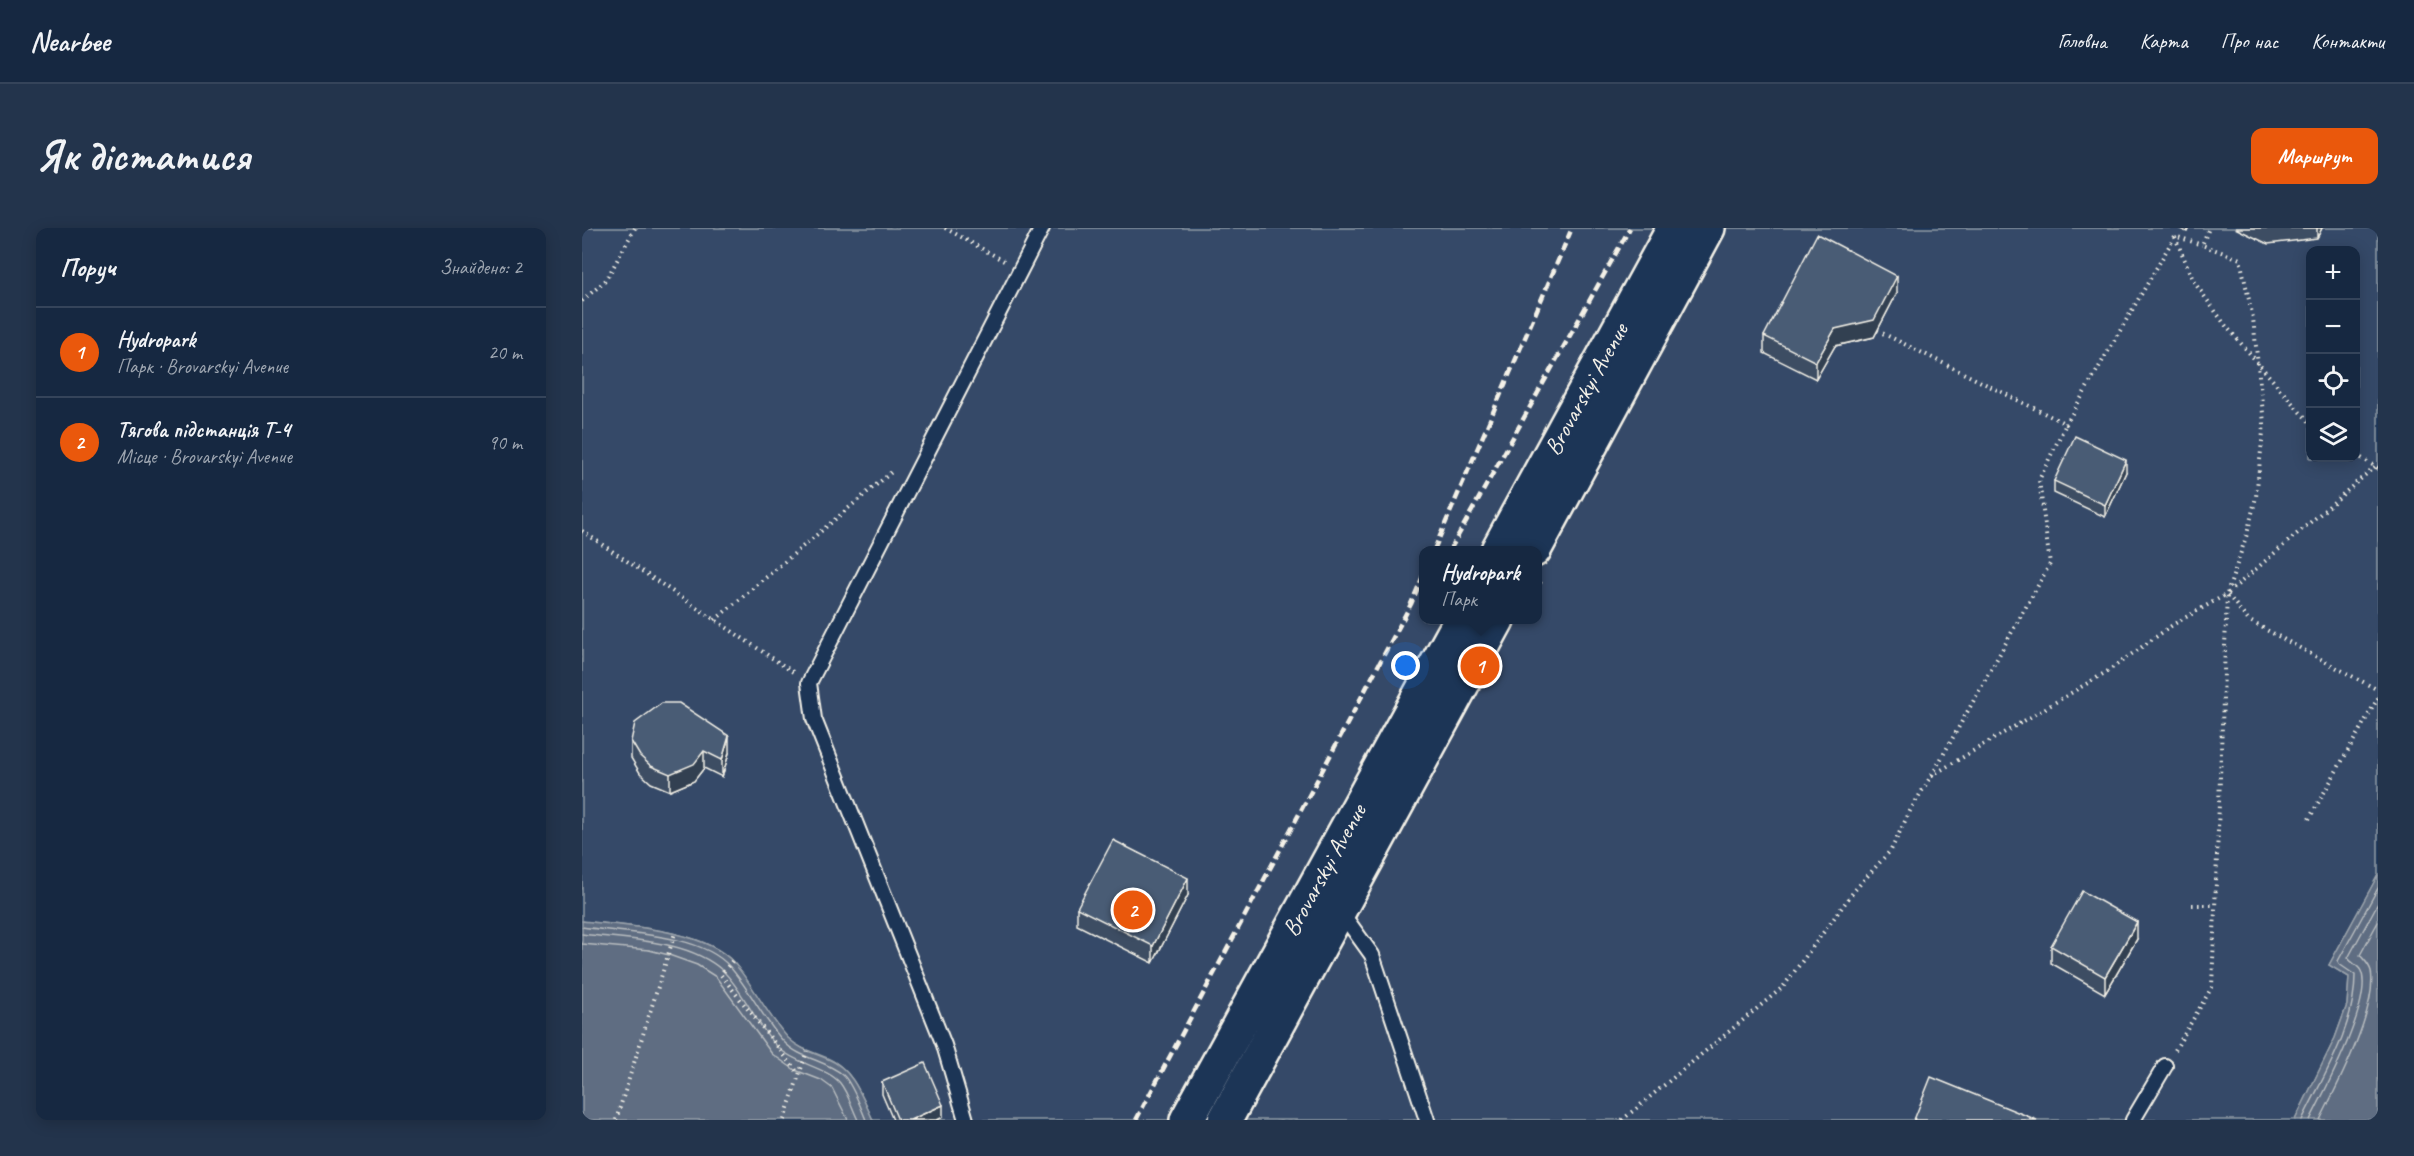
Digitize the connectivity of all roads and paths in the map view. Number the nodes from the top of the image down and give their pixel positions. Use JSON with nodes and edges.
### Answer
{"nodes":[{"id":1,"x":635,"y":228,"type":"edge"},
{"id":2,"x":945,"y":228,"type":"edge"},
{"id":3,"x":1042,"y":228,"type":"edge"},
{"id":4,"x":1674,"y":228,"type":"edge"},
{"id":5,"x":1708,"y":228,"type":"edge"},
{"id":6,"x":2209,"y":228,"type":"edge"},
{"id":7,"x":2175,"y":236,"type":"junction"},
{"id":8,"x":2202,"y":245,"type":"junction"},
{"id":9,"x":1020,"y":270,"type":"junction"},
{"id":10,"x":582,"y":301,"type":"edge"},
{"id":11,"x":1867,"y":326,"type":"edge"},
{"id":12,"x":2257,"y":361,"type":"junction"},
{"id":13,"x":2306,"y":418,"type":"edge"},
{"id":14,"x":2066,"y":424,"type":"junction"},
{"id":15,"x":2360,"y":458,"type":"edge"},
{"id":16,"x":2377,"y":467,"type":"edge"},
{"id":17,"x":894,"y":470,"type":"dead end"},
{"id":18,"x":582,"y":531,"type":"edge"},
{"id":19,"x":1500,"y":546,"type":"edge"},
{"id":20,"x":1536,"y":546,"type":"edge"},
{"id":21,"x":2227,"y":594,"type":"junction"},
{"id":22,"x":715,"y":620,"type":"junction"},
{"id":23,"x":1459,"y":624,"type":"edge"},
{"id":24,"x":1495,"y":624,"type":"edge"},
{"id":25,"x":809,"y":683,"type":"junction"},
{"id":26,"x":2378,"y":690,"type":"edge"},
{"id":27,"x":2378,"y":698,"type":"edge"},
{"id":28,"x":1931,"y":776,"type":"junction"},
{"id":29,"x":2309,"y":819,"type":"dead end"},
{"id":30,"x":2192,"y":905,"type":"dead end"},
{"id":31,"x":2215,"y":905,"type":"junction"},
{"id":32,"x":1339,"y":910,"type":"junction"},
{"id":33,"x":675,"y":933,"type":"dead end"},
{"id":34,"x":732,"y":961,"type":"dead end"},
{"id":35,"x":807,"y":1051,"type":"dead end"},
{"id":36,"x":2165,"y":1066,"type":"joint"},
{"id":37,"x":799,"y":1074,"type":"junction"},
{"id":38,"x":616,"y":1120,"type":"edge"},
{"id":39,"x":784,"y":1120,"type":"edge"},
{"id":40,"x":966,"y":1120,"type":"edge"},
{"id":41,"x":1187,"y":1120,"type":"edge"},
{"id":42,"x":1225,"y":1120,"type":"edge"},
{"id":43,"x":1426,"y":1120,"type":"edge"},
{"id":44,"x":1622,"y":1120,"type":"edge"},
{"id":45,"x":2133,"y":1120,"type":"edge"}],
"edges":[{"from":1,"to":10,"type":"path"},
{"from":2,"to":9,"type":"path"},
{"from":3,"to":9,"type":"lane"},
{"from":4,"to":19,"type":"main road","name":"Brovarskyi Avenue"},
{"from":5,"to":20,"type":"main road","name":"Brovarskyi Avenue"},
{"from":6,"to":8,"type":"path"},
{"from":7,"to":8,"type":"path"},
{"from":7,"to":12,"type":"path"},
{"from":7,"to":14,"type":"path"},
{"from":8,"to":12,"type":"path"},
{"from":9,"to":25,"type":"lane"},
{"from":11,"to":14,"type":"path"},
{"from":12,"to":13,"type":"path"},
{"from":12,"to":21,"type":"path"},
{"from":14,"to":28,"type":"path"},
{"from":15,"to":16,"type":"path"},
{"from":16,"to":21,"type":"path"},
{"from":17,"to":22,"type":"path"},
{"from":18,"to":22,"type":"path"},
{"from":21,"to":26,"type":"path"},
{"from":21,"to":28,"type":"path"},
{"from":21,"to":31,"type":"path"},
{"from":22,"to":25,"type":"path"},
{"from":23,"to":41,"type":"main road","name":"Brovarskyi Avenue"},
{"from":24,"to":32,"type":"main road","name":"Brovarskyi Avenue"},
{"from":25,"to":40,"type":"lane"},
{"from":27,"to":29,"type":"path"},
{"from":28,"to":44,"type":"path"},
{"from":30,"to":31,"type":"path"},
{"from":31,"to":36,"type":"path"},
{"from":32,"to":42,"type":"main road","name":"Brovarskyi Avenue"},
{"from":32,"to":43,"type":"lane"},
{"from":33,"to":38,"type":"path"},
{"from":34,"to":37,"type":"path"},
{"from":35,"to":37,"type":"path"},
{"from":36,"to":45,"type":"lane"},
{"from":37,"to":39,"type":"path"}]}
